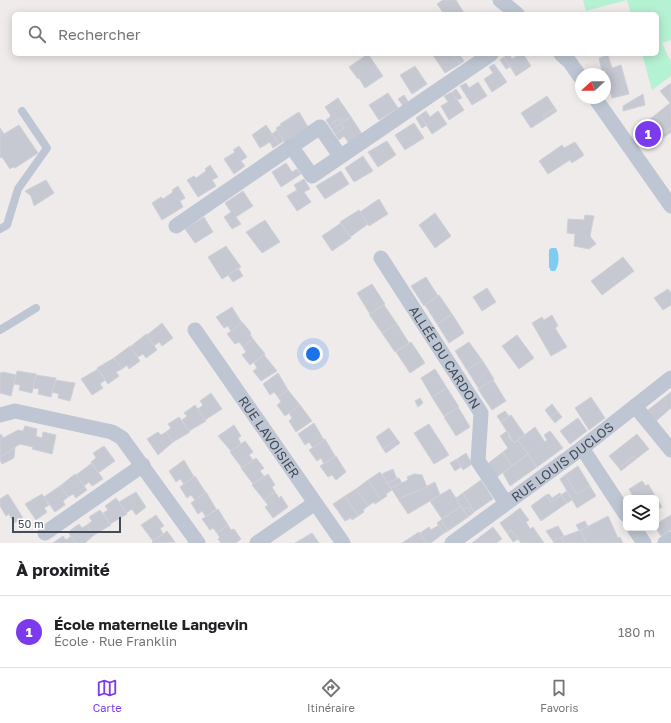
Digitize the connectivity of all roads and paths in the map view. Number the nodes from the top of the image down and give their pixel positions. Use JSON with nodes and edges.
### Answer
{"nodes":[{"id":1,"x":500,"y":0,"type":"edge"},
{"id":2,"x":515,"y":12,"type":"edge"},
{"id":3,"x":488,"y":56,"type":"edge"},
{"id":4,"x":564,"y":56,"type":"edge"},
{"id":5,"x":575,"y":70,"type":"edge"},
{"id":6,"x":599,"y":104,"type":"edge"},
{"id":7,"x":22,"y":111,"type":"dead end"},
{"id":8,"x":292,"y":146,"type":"junction"},
{"id":9,"x":340,"y":156,"type":"junction"},
{"id":10,"x":671,"y":206,"type":"edge"},
{"id":11,"x":176,"y":226,"type":"dead end"},
{"id":12,"x":0,"y":229,"type":"edge"},
{"id":13,"x":381,"y":258,"type":"dead end"},
{"id":14,"x":36,"y":308,"type":"dead end"},
{"id":15,"x":0,"y":330,"type":"edge"},
{"id":16,"x":195,"y":330,"type":"dead end"},
{"id":17,"x":671,"y":378,"type":"edge"},
{"id":18,"x":635,"y":406,"type":"junction"},
{"id":19,"x":0,"y":415,"type":"edge"},
{"id":20,"x":582,"y":448,"type":"junction"},
{"id":21,"x":671,"y":450,"type":"edge"},
{"id":22,"x":142,"y":465,"type":"junction"},
{"id":23,"x":315,"y":503,"type":"junction"},
{"id":24,"x":506,"y":503,"type":"junction"},
{"id":25,"x":623,"y":510,"type":"edge"},
{"id":26,"x":636,"y":531,"type":"edge"},
{"id":27,"x":45,"y":533,"type":"dead end"},
{"id":28,"x":671,"y":539,"type":"edge"},
{"id":29,"x":198,"y":543,"type":"edge"},
{"id":30,"x":257,"y":543,"type":"edge"},
{"id":31,"x":343,"y":543,"type":"edge"},
{"id":32,"x":452,"y":543,"type":"edge"},
{"id":33,"x":644,"y":543,"type":"edge"},
{"id":34,"x":665,"y":543,"type":"edge"}],
"edges":[{"from":1,"to":2,"type":"street"},
{"from":3,"to":9,"type":"street"},
{"from":4,"to":5,"type":"street"},
{"from":6,"to":10,"type":"street"},
{"from":7,"to":12,"type":"lane"},
{"from":8,"to":9,"type":"street"},
{"from":8,"to":9,"type":"street"},
{"from":8,"to":11,"type":"street"},
{"from":13,"to":24,"type":"street","name":"ALLÉE DU CARDON"},
{"from":14,"to":15,"type":"lane"},
{"from":16,"to":23,"type":"street","name":"RUE LAVOISIER"},
{"from":17,"to":18,"type":"street","name":"RUE LOUIS DUCLOS"},
{"from":18,"to":20,"type":"street","name":"RUE LOUIS DUCLOS"},
{"from":18,"to":21,"type":"street"},
{"from":19,"to":22,"type":"street"},
{"from":20,"to":24,"type":"street","name":"RUE LOUIS DUCLOS"},
{"from":20,"to":25,"type":"street"},
{"from":22,"to":27,"type":"street"},
{"from":22,"to":29,"type":"street"},
{"from":23,"to":30,"type":"street"},
{"from":23,"to":31,"type":"street","name":"RUE LAVOISIER"},
{"from":24,"to":32,"type":"street","name":"RUE LOUIS DUCLOS"},
{"from":26,"to":33,"type":"street"},
{"from":28,"to":34,"type":"street"}]}
